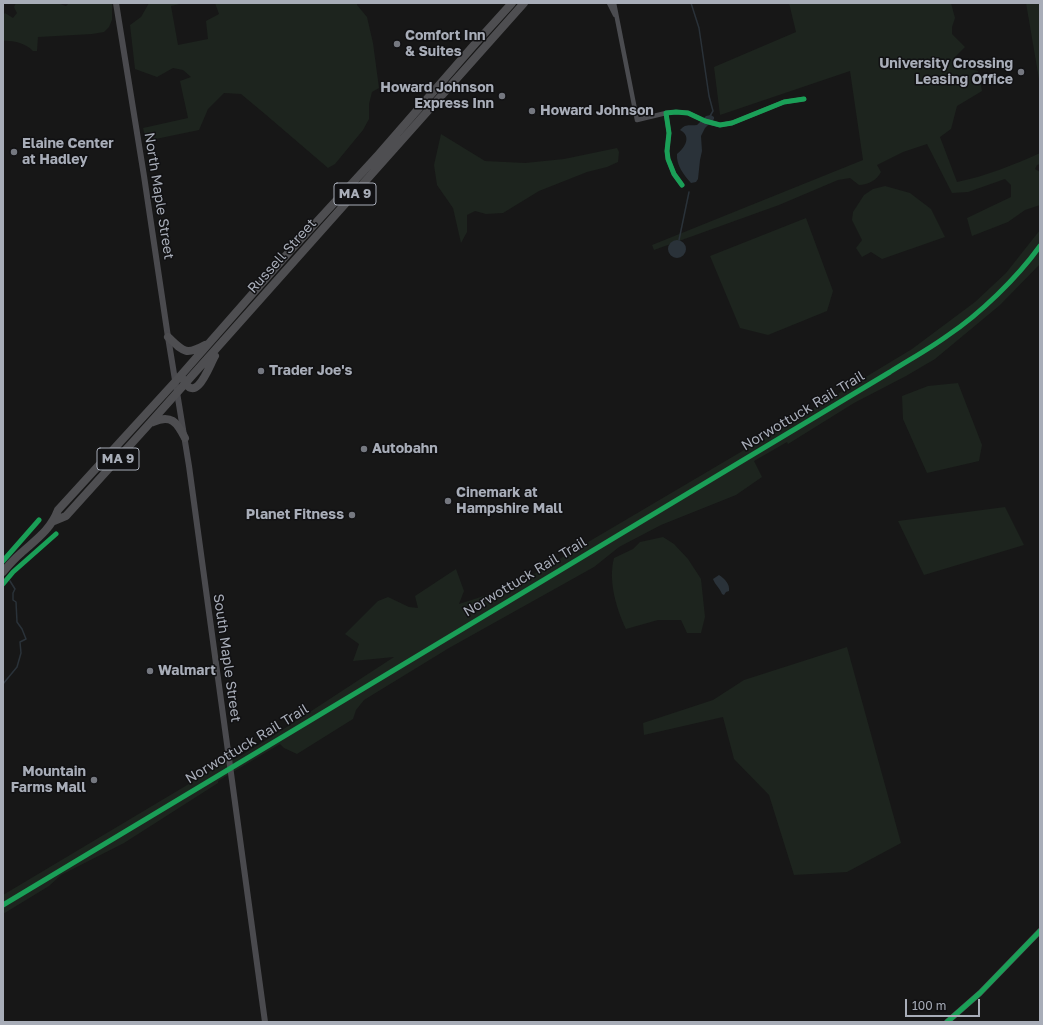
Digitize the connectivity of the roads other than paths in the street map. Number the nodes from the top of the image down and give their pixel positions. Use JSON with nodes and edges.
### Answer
{"nodes":[{"id":1,"x":116,"y":3,"type":"edge"},
{"id":2,"x":512,"y":3,"type":"edge"},
{"id":3,"x":524,"y":3,"type":"edge"},
{"id":4,"x":609,"y":3,"type":"edge"},
{"id":5,"x":614,"y":3,"type":"edge"},
{"id":6,"x":619,"y":28,"type":"junction"},
{"id":7,"x":804,"y":99,"type":"dead end"},
{"id":8,"x":666,"y":113,"type":"junction"},
{"id":9,"x":682,"y":185,"type":"dead end"},
{"id":10,"x":168,"y":337,"type":"junction"},
{"id":11,"x":211,"y":342,"type":"junction"},
{"id":12,"x":182,"y":374,"type":"junction"},
{"id":13,"x":175,"y":382,"type":"junction"},
{"id":14,"x":185,"y":384,"type":"junction"},
{"id":15,"x":177,"y":392,"type":"junction"},
{"id":16,"x":150,"y":423,"type":"junction"},
{"id":17,"x":185,"y":438,"type":"junction"},
{"id":18,"x":54,"y":521,"type":"junction"},
{"id":19,"x":3,"y":572,"type":"edge"},
{"id":20,"x":1040,"y":931,"type":"edge"},
{"id":21,"x":265,"y":1022,"type":"edge"},
{"id":22,"x":947,"y":1022,"type":"edge"}],
"edges":[{"from":1,"to":10,"type":"main road","name":"North Maple Street"},
{"from":2,"to":11,"type":"highway","name":"Russell Street","number":"MA 9"},
{"from":3,"to":14,"type":"highway","name":"Russell Street","number":"MA 9"},
{"from":4,"to":6,"type":"street"},
{"from":5,"to":6,"type":"street"},
{"from":6,"to":8,"type":"street"},
{"from":7,"to":8,"type":"street"},
{"from":8,"to":9,"type":"street"},
{"from":10,"to":11,"type":"highway"},
{"from":10,"to":13,"type":"main road","name":"North Maple Street"},
{"from":11,"to":12,"type":"highway","name":"Russell Street","number":"MA 9"},
{"from":12,"to":13,"type":"highway","name":"Russell Street","number":"MA 9"},
{"from":12,"to":14,"type":"highway"},
{"from":13,"to":15,"type":"main road","name":"North Maple Street"},
{"from":13,"to":18,"type":"highway","name":"Russell Street","number":"MA 9"},
{"from":14,"to":15,"type":"highway","name":"Russell Street","number":"MA 9"},
{"from":15,"to":16,"type":"highway","name":"Russell Street","number":"MA 9"},
{"from":15,"to":17,"type":"main road","name":"South Maple Street"},
{"from":16,"to":17,"type":"highway"},
{"from":16,"to":18,"type":"highway","name":"Russell Street","number":"MA 9"},
{"from":17,"to":21,"type":"main road","name":"South Maple Street"},
{"from":18,"to":19,"type":"highway","name":"Russell Street","number":"MA 9"},
{"from":20,"to":22,"type":"main road"}]}
